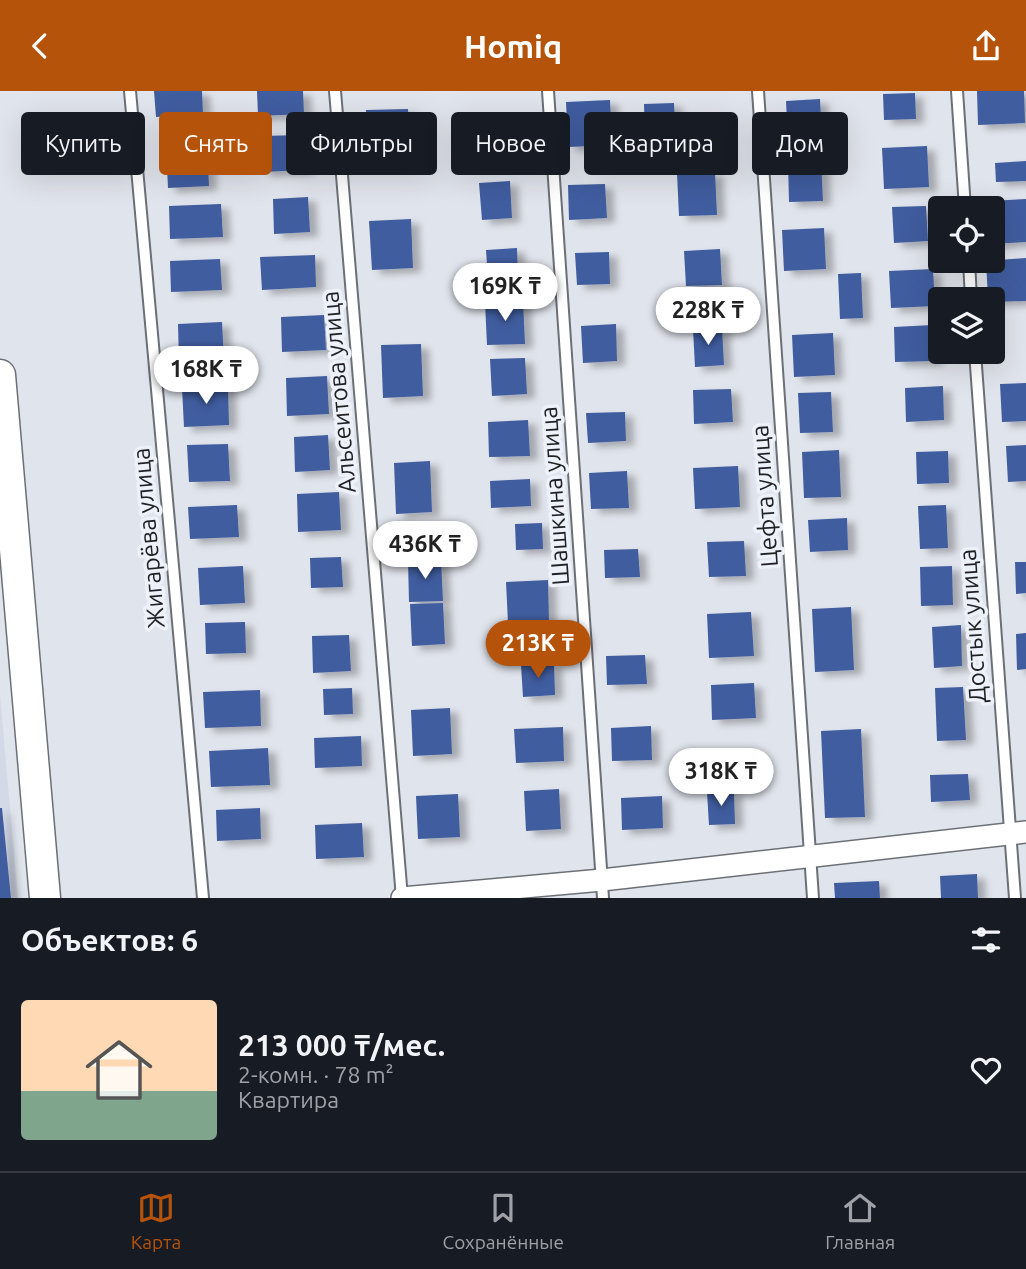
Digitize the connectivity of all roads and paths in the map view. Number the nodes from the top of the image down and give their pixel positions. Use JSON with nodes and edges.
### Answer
{"nodes":[{"id":1,"x":130,"y":91,"type":"edge"},
{"id":2,"x":335,"y":91,"type":"edge"},
{"id":3,"x":548,"y":91,"type":"edge"},
{"id":4,"x":758,"y":91,"type":"edge"},
{"id":5,"x":957,"y":91,"type":"edge"},
{"id":6,"x":964,"y":196,"type":"edge"},
{"id":7,"x":976,"y":364,"type":"edge"},
{"id":8,"x":0,"y":375,"type":"edge"},
{"id":9,"x":1017,"y":832,"type":"edge"},
{"id":10,"x":810,"y":855,"type":"junction"},
{"id":11,"x":603,"y":889,"type":"edge"},
{"id":12,"x":451,"y":896,"type":"edge"},
{"id":13,"x":45,"y":898,"type":"edge"},
{"id":14,"x":203,"y":898,"type":"edge"},
{"id":15,"x":402,"y":898,"type":"edge"},
{"id":16,"x":813,"y":898,"type":"edge"},
{"id":17,"x":1015,"y":898,"type":"edge"}],
"edges":[{"from":1,"to":14,"type":"lane","name":"Жигарёва улица"},
{"from":2,"to":15,"type":"lane","name":"Альсеитова улица"},
{"from":3,"to":11,"type":"lane","name":"Шашкина улица"},
{"from":4,"to":10,"type":"lane","name":"Цефта улица"},
{"from":5,"to":6,"type":"lane"},
{"from":7,"to":9,"type":"lane","name":"Достык улица"},
{"from":8,"to":13,"type":"street"},
{"from":9,"to":10,"type":"street"},
{"from":9,"to":17,"type":"lane","name":"Достык улица"},
{"from":10,"to":11,"type":"street"},
{"from":10,"to":16,"type":"lane","name":"Цефта улица"},
{"from":11,"to":12,"type":"street"},
{"from":12,"to":15,"type":"street"}]}
